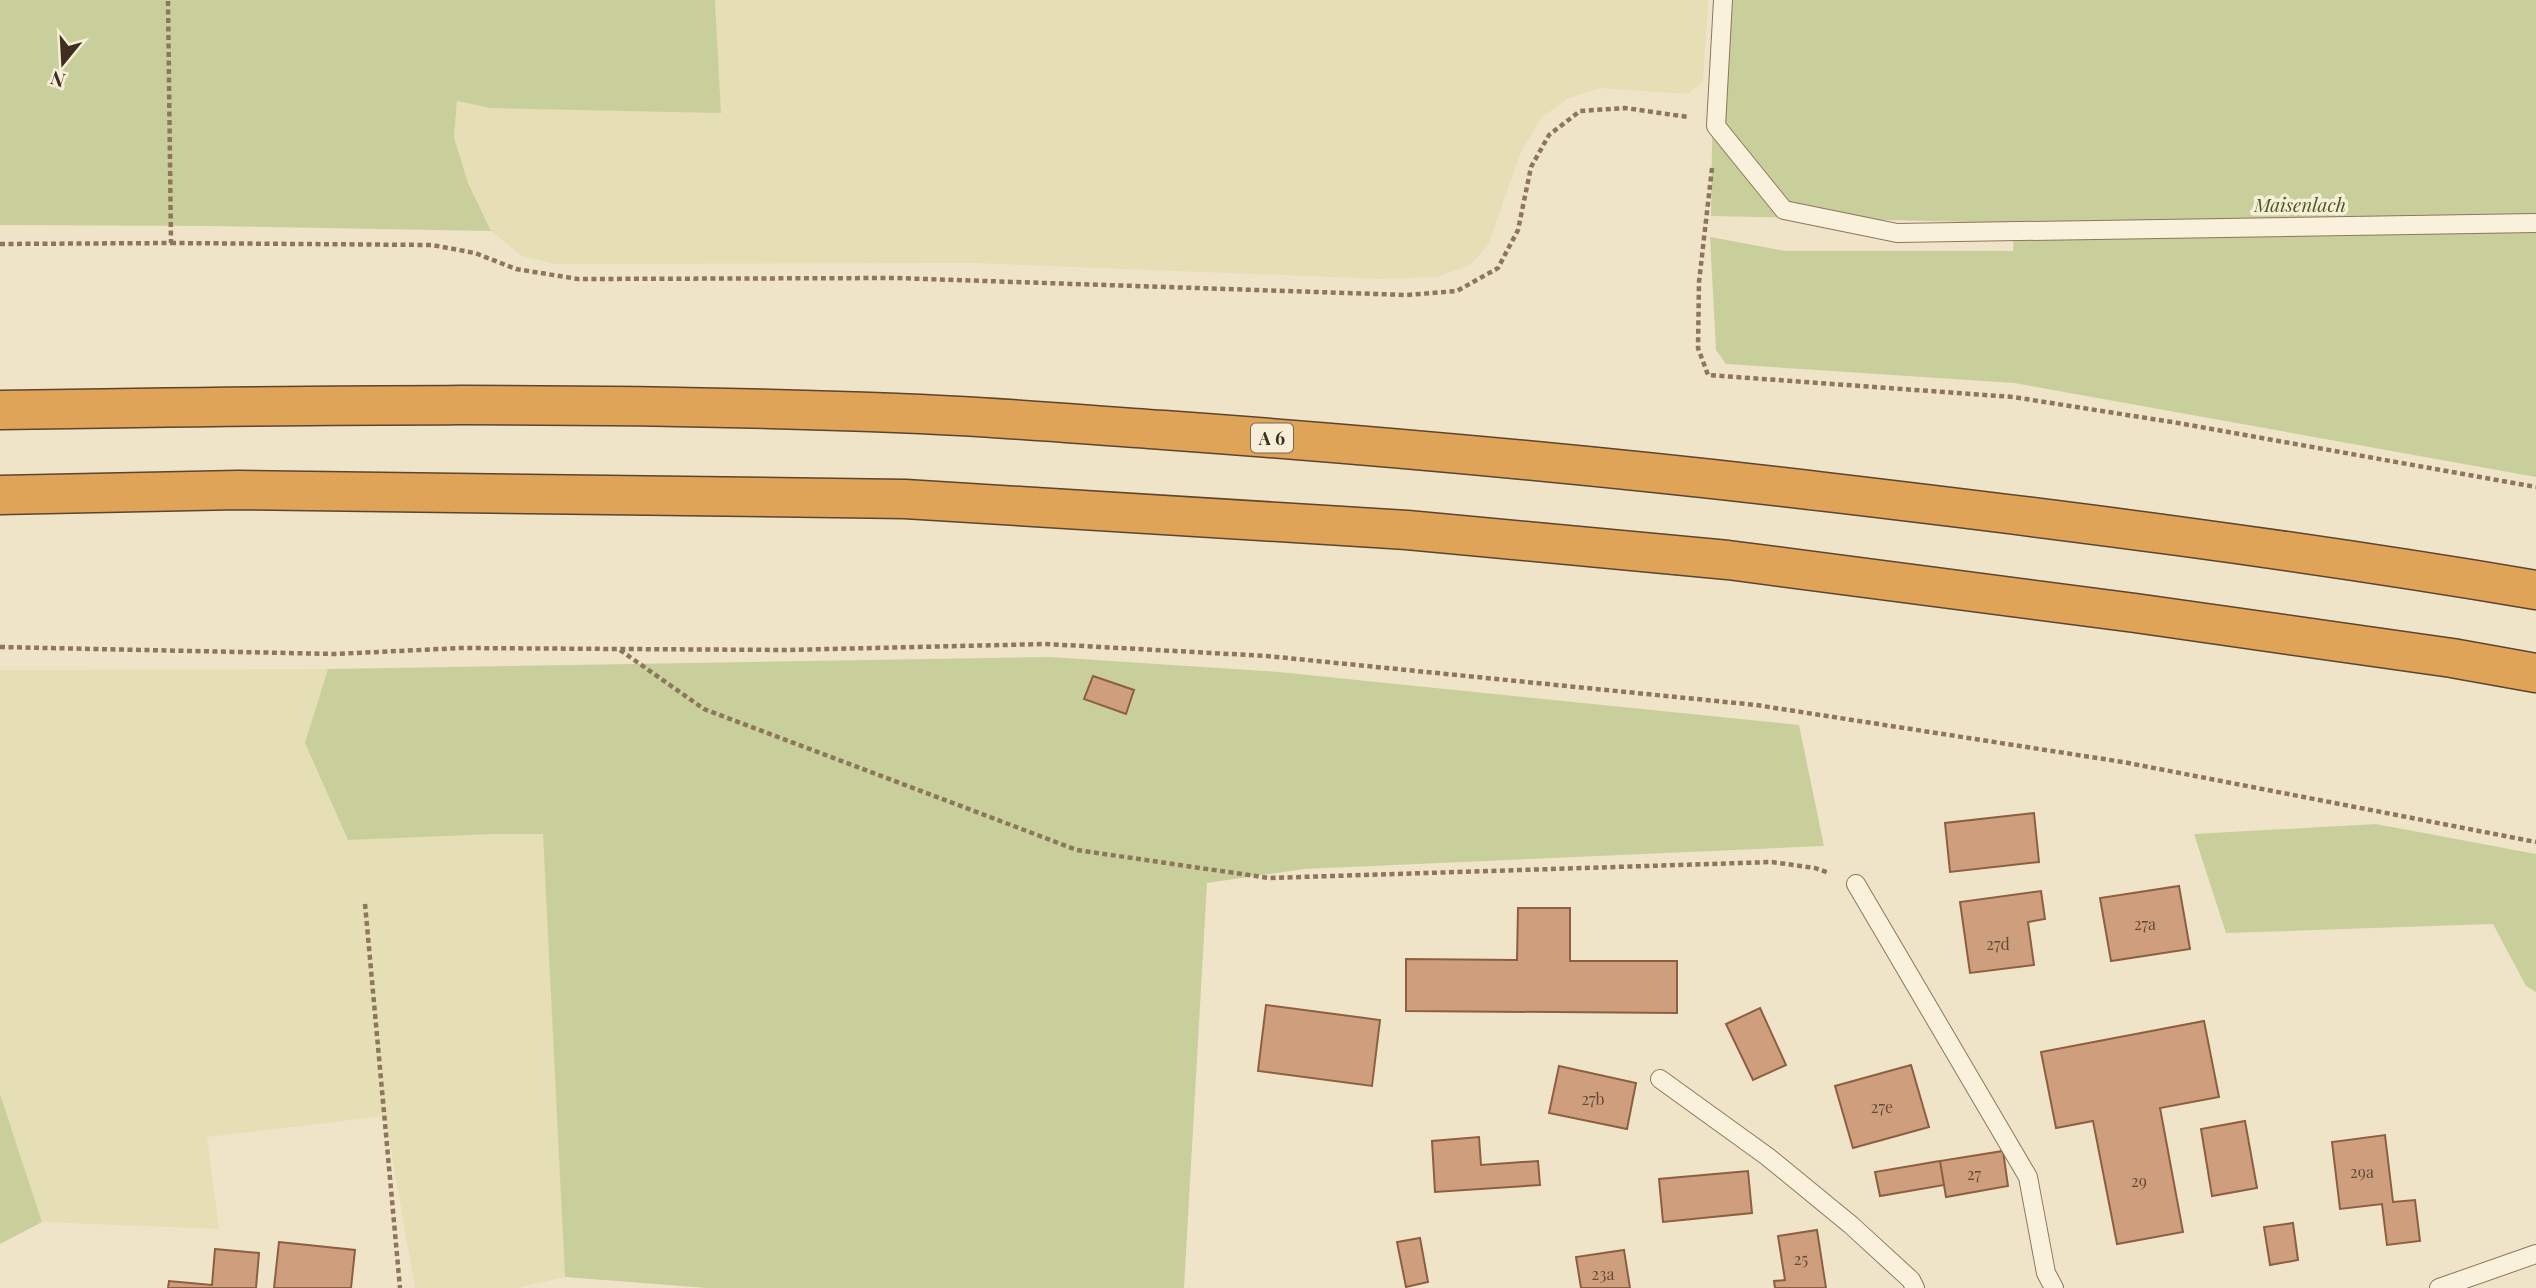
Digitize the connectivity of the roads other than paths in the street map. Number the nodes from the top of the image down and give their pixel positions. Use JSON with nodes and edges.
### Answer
{"nodes":[{"id":1,"x":1723,"y":0,"type":"edge"},
{"id":2,"x":2536,"y":223,"type":"edge"},
{"id":3,"x":0,"y":410,"type":"edge"},
{"id":4,"x":0,"y":495,"type":"edge"},
{"id":5,"x":2536,"y":590,"type":"edge"},
{"id":6,"x":2536,"y":673,"type":"edge"},
{"id":7,"x":1856,"y":884,"type":"road end"},
{"id":8,"x":1660,"y":1079,"type":"dead end"},
{"id":9,"x":2536,"y":1254,"type":"edge"},
{"id":10,"x":1915,"y":1288,"type":"edge"},
{"id":11,"x":2054,"y":1288,"type":"edge"},
{"id":12,"x":2438,"y":1288,"type":"edge"}],
"edges":[{"from":1,"to":2,"type":"lane"},
{"from":3,"to":5,"type":"highway","number":"A 6"},
{"from":4,"to":6,"type":"highway"},
{"from":7,"to":11,"type":"lane"},
{"from":8,"to":10,"type":"lane"},
{"from":9,"to":12,"type":"lane"}]}
